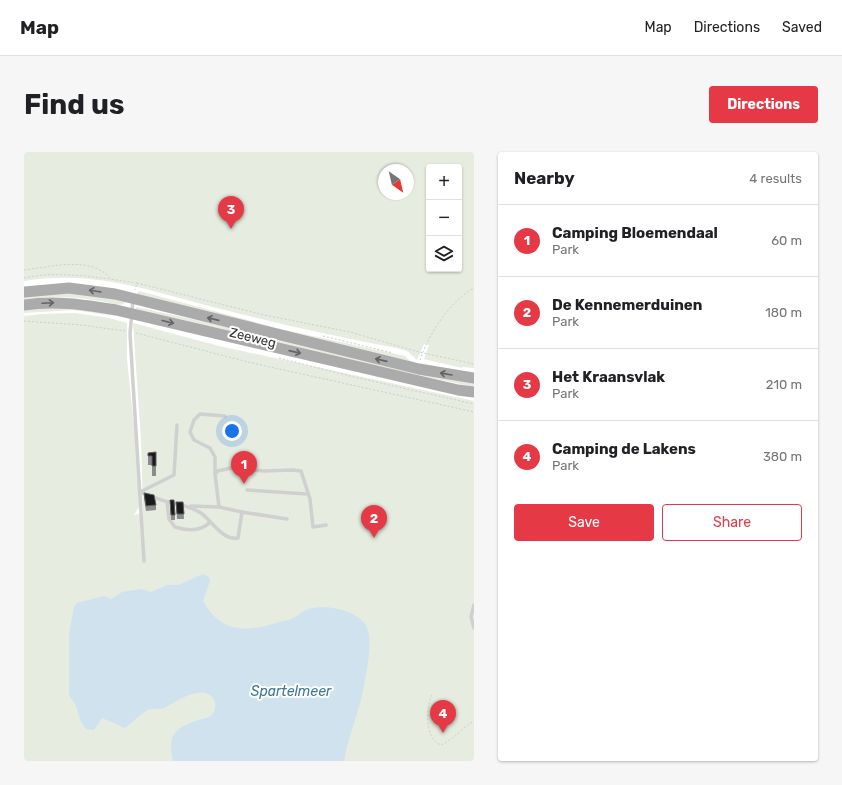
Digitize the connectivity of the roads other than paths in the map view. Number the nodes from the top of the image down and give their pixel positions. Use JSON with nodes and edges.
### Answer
{"nodes":[{"id":1,"x":24,"y":292,"type":"edge"},
{"id":2,"x":134,"y":294,"type":"junction"},
{"id":3,"x":24,"y":305,"type":"edge"},
{"id":4,"x":131,"y":313,"type":"junction"},
{"id":5,"x":474,"y":378,"type":"edge"},
{"id":6,"x":474,"y":392,"type":"edge"},
{"id":7,"x":225,"y":416,"type":"dead end"},
{"id":8,"x":177,"y":425,"type":"dead end"},
{"id":9,"x":215,"y":474,"type":"junction"},
{"id":10,"x":247,"y":490,"type":"dead end"},
{"id":11,"x":140,"y":492,"type":"junction"},
{"id":12,"x":307,"y":494,"type":"junction"},
{"id":13,"x":168,"y":502,"type":"junction"},
{"id":14,"x":190,"y":506,"type":"junction"},
{"id":15,"x":219,"y":507,"type":"junction"},
{"id":16,"x":242,"y":512,"type":"junction"},
{"id":17,"x":287,"y":519,"type":"dead end"},
{"id":18,"x":210,"y":522,"type":"junction"},
{"id":19,"x":326,"y":525,"type":"dead end"},
{"id":20,"x":144,"y":561,"type":"dead end"},
{"id":21,"x":474,"y":605,"type":"edge"},
{"id":22,"x":474,"y":628,"type":"edge"}],
"edges":[{"from":2,"to":1,"type":"main road","name":"Zeeweg","one_way":true},
{"from":2,"to":4,"type":"lane"},
{"from":5,"to":2,"type":"main road","name":"Zeeweg","one_way":true},
{"from":3,"to":4,"type":"main road","name":"Zeeweg","one_way":true},
{"from":4,"to":6,"type":"main road","name":"Zeeweg","one_way":true},
{"from":4,"to":11,"type":"lane"},
{"from":7,"to":9,"type":"lane"},
{"from":8,"to":11,"type":"lane"},
{"from":9,"to":12,"type":"lane"},
{"from":9,"to":15,"type":"lane"},
{"from":10,"to":12,"type":"lane"},
{"from":11,"to":13,"type":"lane"},
{"from":11,"to":20,"type":"lane"},
{"from":12,"to":19,"type":"lane"},
{"from":13,"to":14,"type":"lane"},
{"from":13,"to":18,"type":"lane"},
{"from":14,"to":15,"type":"lane"},
{"from":14,"to":18,"type":"lane"},
{"from":15,"to":16,"type":"lane"},
{"from":16,"to":17,"type":"lane"},
{"from":16,"to":18,"type":"lane"},
{"from":21,"to":22,"type":"lane"}]}
